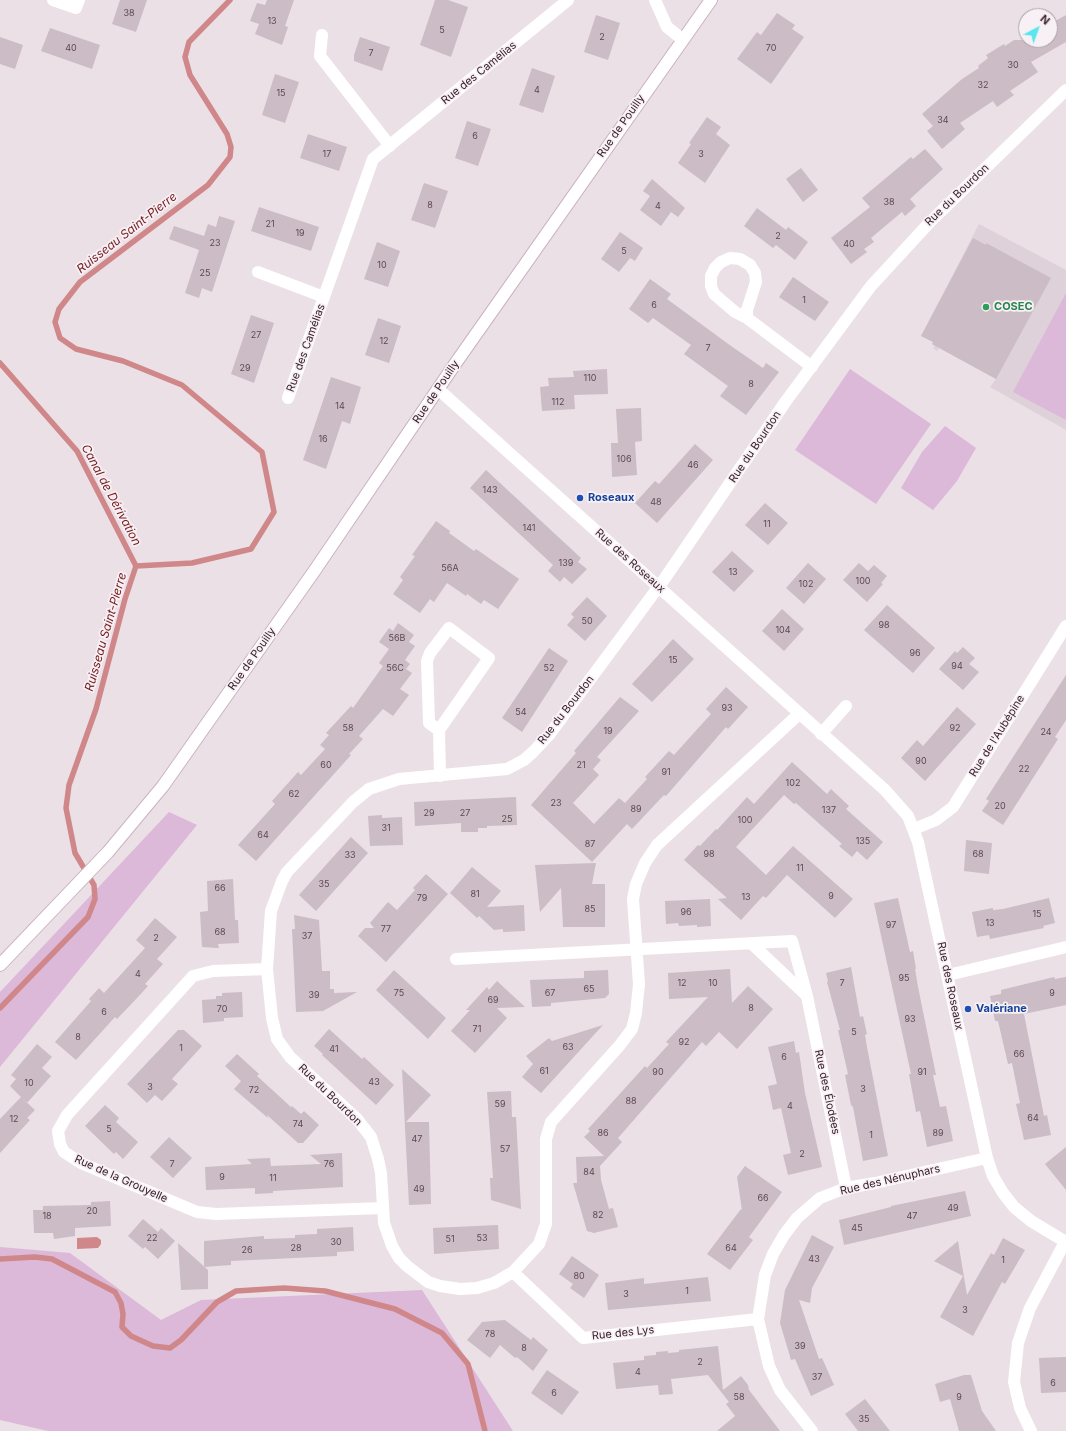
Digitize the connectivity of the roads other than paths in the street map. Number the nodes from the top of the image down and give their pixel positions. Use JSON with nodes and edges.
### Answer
{"nodes":[{"id":1,"x":53,"y":0,"type":"edge"},
{"id":2,"x":79,"y":0,"type":"edge"},
{"id":3,"x":568,"y":0,"type":"edge"},
{"id":4,"x":655,"y":0,"type":"edge"},
{"id":5,"x":711,"y":0,"type":"edge"},
{"id":6,"x":322,"y":35,"type":"dead end"},
{"id":7,"x":682,"y":39,"type":"junction"},
{"id":8,"x":1066,"y":90,"type":"edge"},
{"id":9,"x":390,"y":146,"type":"junction"},
{"id":10,"x":258,"y":272,"type":"dead end"},
{"id":11,"x":324,"y":297,"type":"junction"},
{"id":12,"x":747,"y":318,"type":"junction"},
{"id":13,"x":812,"y":367,"type":"junction"},
{"id":14,"x":438,"y":389,"type":"junction"},
{"id":15,"x":288,"y":398,"type":"dead end"},
{"id":16,"x":659,"y":586,"type":"junction"},
{"id":17,"x":1066,"y":626,"type":"edge"},
{"id":18,"x":846,"y":706,"type":"dead end"},
{"id":19,"x":799,"y":714,"type":"junction"},
{"id":20,"x":439,"y":730,"type":"junction"},
{"id":21,"x":821,"y":734,"type":"junction"},
{"id":22,"x":440,"y":776,"type":"junction"},
{"id":23,"x":914,"y":829,"type":"junction"},
{"id":24,"x":751,"y":943,"type":"junction"},
{"id":25,"x":1066,"y":947,"type":"edge"},
{"id":26,"x":636,"y":949,"type":"junction"},
{"id":27,"x":456,"y":959,"type":"dead end"},
{"id":28,"x":0,"y":965,"type":"edge"},
{"id":29,"x":267,"y":968,"type":"junction"},
{"id":30,"x":948,"y":974,"type":"junction"},
{"id":31,"x":807,"y":996,"type":"junction"},
{"id":32,"x":986,"y":1158,"type":"junction"},
{"id":33,"x":846,"y":1188,"type":"junction"},
{"id":34,"x":383,"y":1208,"type":"junction"},
{"id":35,"x":1065,"y":1242,"type":"edge"},
{"id":36,"x":513,"y":1272,"type":"junction"},
{"id":37,"x":758,"y":1319,"type":"junction"},
{"id":38,"x":812,"y":1431,"type":"edge"},
{"id":39,"x":1031,"y":1431,"type":"edge"}],
"edges":[{"from":1,"to":2,"type":"street"},
{"from":3,"to":9,"type":"street","name":"Rue des Camélias"},
{"from":4,"to":7,"type":"street"},
{"from":5,"to":7,"type":"street","name":"Rue de Pouilly"},
{"from":6,"to":9,"type":"street"},
{"from":7,"to":14,"type":"street","name":"Rue de Pouilly"},
{"from":8,"to":13,"type":"street","name":"Rue du Bourdon"},
{"from":9,"to":11,"type":"street","name":"Rue des Camélias"},
{"from":10,"to":11,"type":"street","name":"Rue des Camélias"},
{"from":11,"to":15,"type":"street","name":"Rue des Camélias"},
{"from":12,"to":12,"type":"street"},
{"from":12,"to":13,"type":"street"},
{"from":13,"to":16,"type":"street","name":"Rue du Bourdon"},
{"from":14,"to":16,"type":"street","name":"Rue des Roseaux"},
{"from":14,"to":28,"type":"street","name":"Rue de Pouilly"},
{"from":16,"to":19,"type":"street","name":"Rue des Roseaux"},
{"from":16,"to":22,"type":"street","name":"Rue du Bourdon"},
{"from":17,"to":23,"type":"street","name":"Rue de l'Aubépine"},
{"from":18,"to":21,"type":"street"},
{"from":19,"to":21,"type":"street","name":"Rue des Roseaux"},
{"from":19,"to":26,"type":"street","name":"Rue du Bourdon"},
{"from":20,"to":20,"type":"street"},
{"from":20,"to":22,"type":"street"},
{"from":21,"to":23,"type":"street","name":"Rue des Roseaux"},
{"from":22,"to":29,"type":"street","name":"Rue du Bourdon"},
{"from":23,"to":30,"type":"street","name":"Rue des Roseaux"},
{"from":24,"to":26,"type":"street","name":"Rue des Élodées"},
{"from":24,"to":31,"type":"street"},
{"from":24,"to":31,"type":"street","name":"Rue des Élodées"},
{"from":25,"to":30,"type":"street"},
{"from":26,"to":27,"type":"street"},
{"from":26,"to":36,"type":"street","name":"Rue du Bourdon"},
{"from":29,"to":34,"type":"street","name":"Rue du Bourdon"},
{"from":29,"to":34,"type":"street","name":"Rue de la Grouyelle"},
{"from":30,"to":32,"type":"street","name":"Rue des Roseaux"},
{"from":31,"to":33,"type":"street","name":"Rue des Élodées"},
{"from":32,"to":33,"type":"street","name":"Rue des Nénuphars"},
{"from":32,"to":35,"type":"street","name":"Rue des Roseaux"},
{"from":33,"to":37,"type":"street","name":"Rue des Nénuphars"},
{"from":34,"to":36,"type":"street","name":"Rue du Bourdon"},
{"from":35,"to":39,"type":"street"},
{"from":36,"to":37,"type":"street","name":"Rue des Lys"},
{"from":37,"to":38,"type":"street","name":"Rue des Nénuphars"}]}
